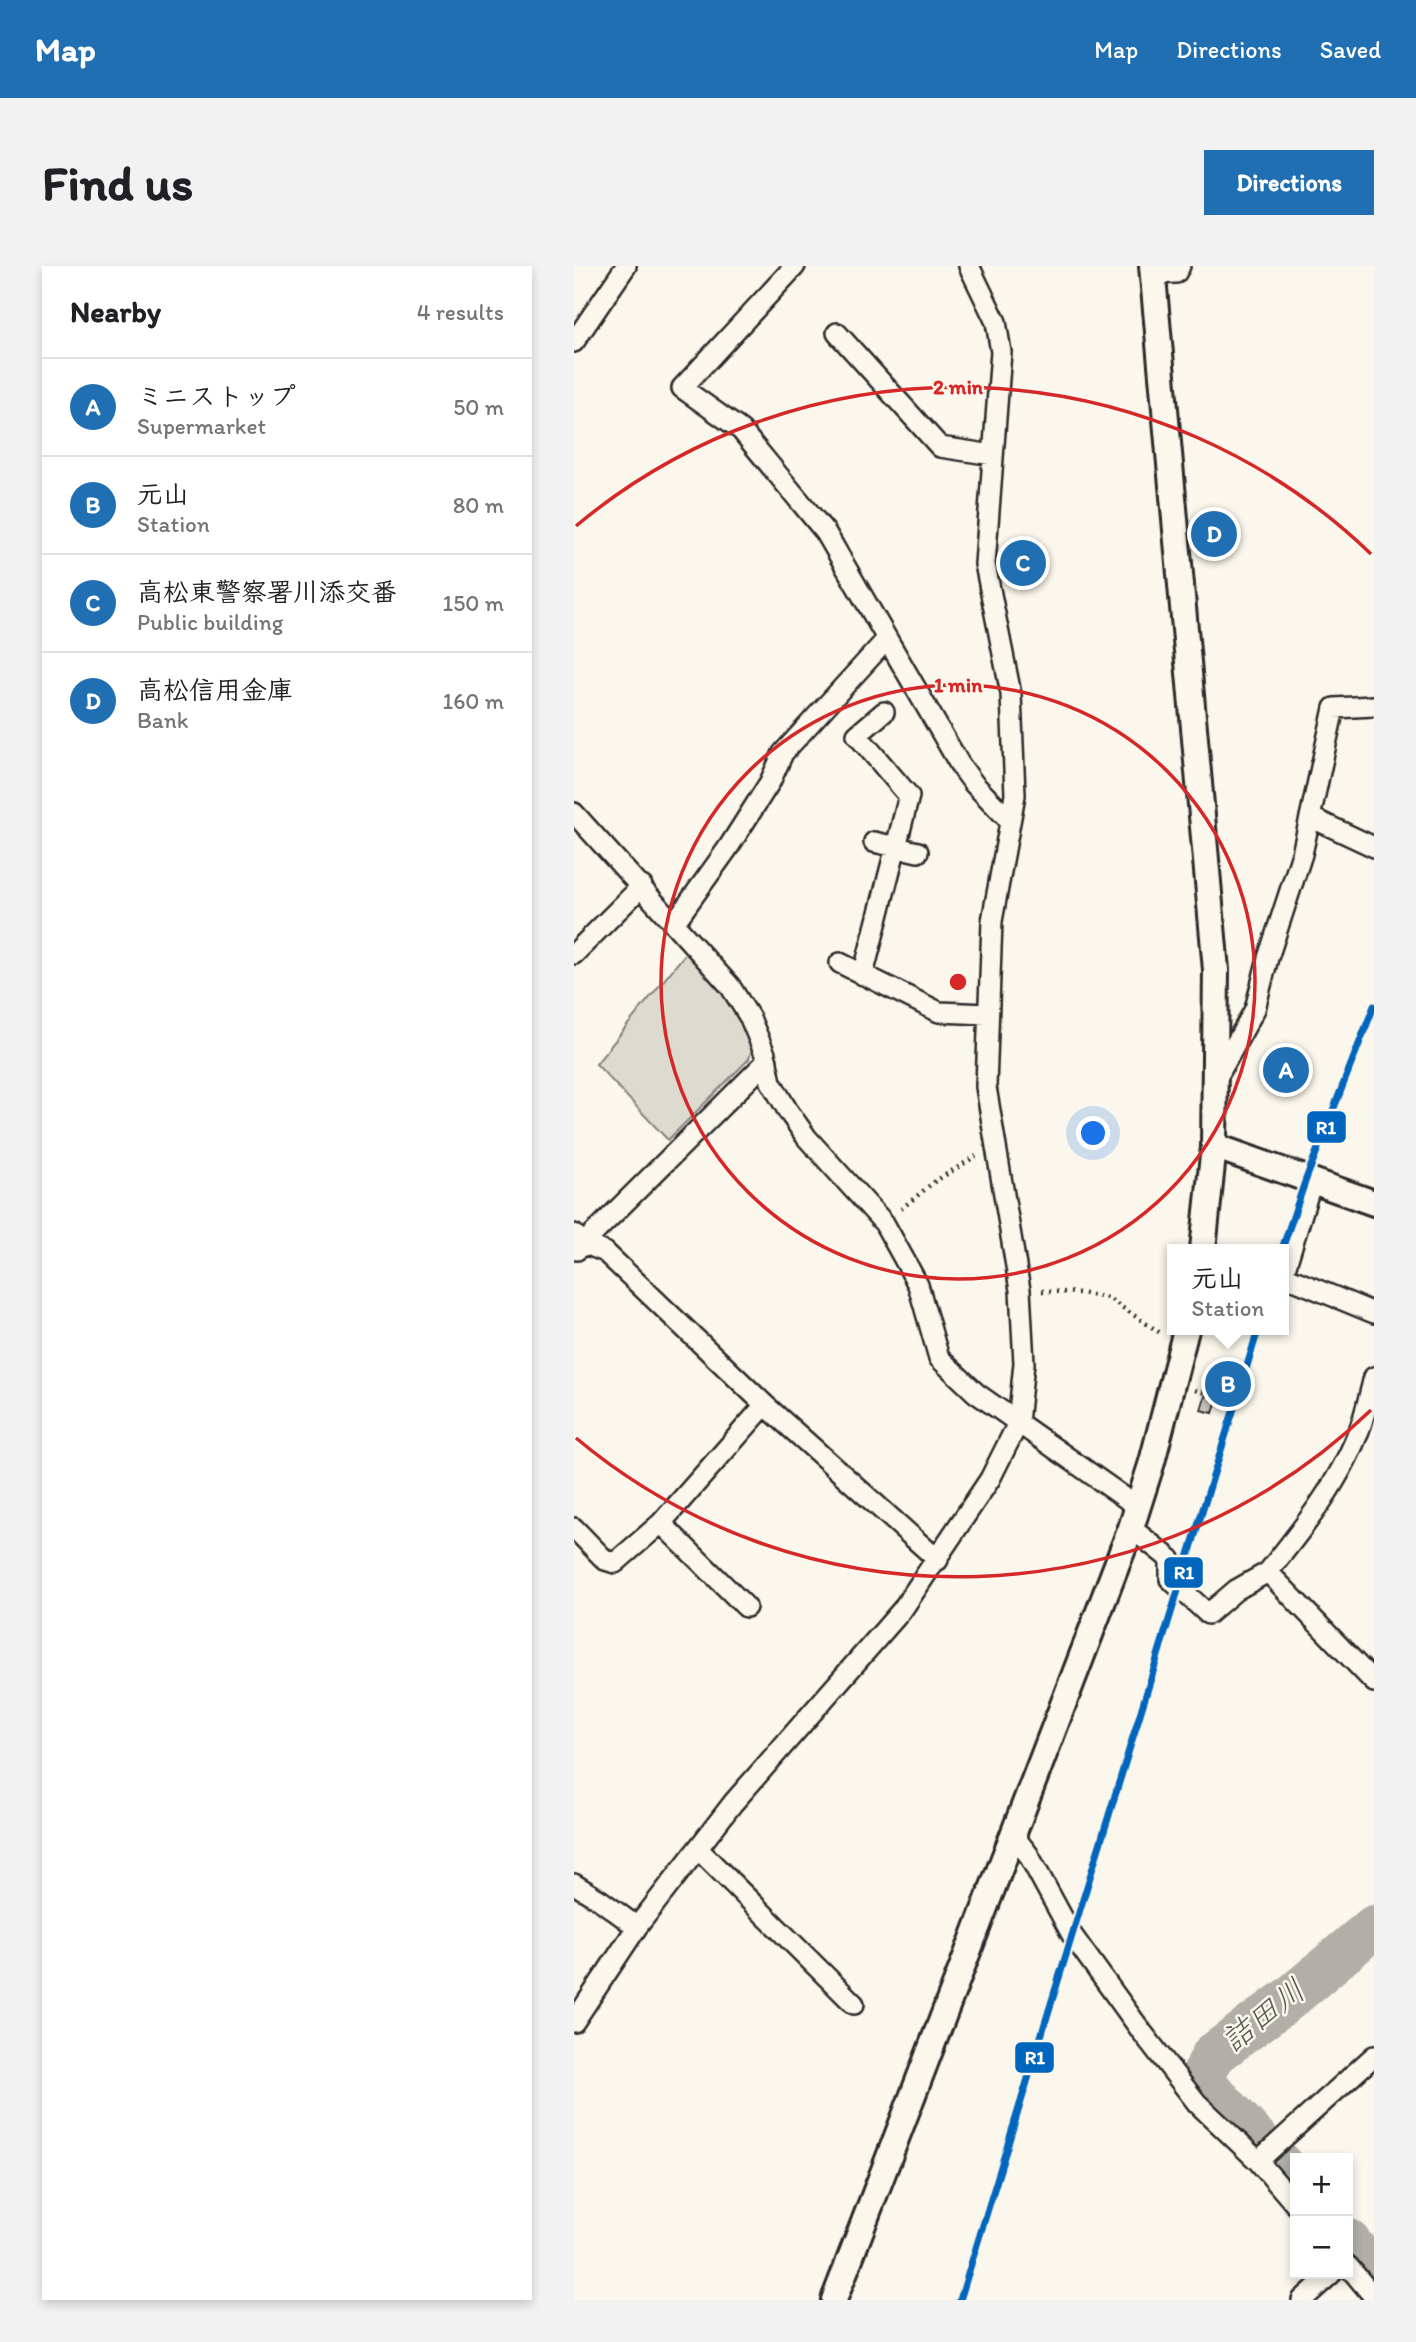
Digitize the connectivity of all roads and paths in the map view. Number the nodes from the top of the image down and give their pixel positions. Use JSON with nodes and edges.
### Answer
{"nodes":[{"id":1,"x":626,"y":266,"type":"edge"},
{"id":2,"x":795,"y":266,"type":"edge"},
{"id":3,"x":969,"y":266,"type":"edge"},
{"id":4,"x":1180,"y":266,"type":"edge"},
{"id":5,"x":1152,"y":270,"type":"edge"},
{"id":6,"x":837,"y":333,"type":"dead end"},
{"id":7,"x":574,"y":342,"type":"edge"},
{"id":8,"x":993,"y":455,"type":"junction"},
{"id":9,"x":887,"y":639,"type":"junction"},
{"id":10,"x":1374,"y":706,"type":"edge"},
{"id":11,"x":884,"y":712,"type":"dead end"},
{"id":12,"x":574,"y":813,"type":"edge"},
{"id":13,"x":1310,"y":817,"type":"junction"},
{"id":14,"x":1010,"y":821,"type":"junction"},
{"id":15,"x":874,"y":842,"type":"dead end"},
{"id":16,"x":896,"y":847,"type":"junction"},
{"id":17,"x":1374,"y":847,"type":"edge"},
{"id":18,"x":918,"y":852,"type":"dead end"},
{"id":19,"x":642,"y":886,"type":"junction"},
{"id":20,"x":675,"y":922,"type":"junction"},
{"id":21,"x":574,"y":954,"type":"edge"},
{"id":22,"x":840,"y":963,"type":"dead end"},
{"id":23,"x":863,"y":975,"type":"junction"},
{"id":24,"x":988,"y":1014,"type":"junction"},
{"id":25,"x":767,"y":1061,"type":"junction"},
{"id":26,"x":1215,"y":1081,"type":"junction"},
{"id":27,"x":1213,"y":1146,"type":"junction"},
{"id":28,"x":995,"y":1148,"type":"junction"},
{"id":29,"x":1312,"y":1181,"type":"junction"},
{"id":30,"x":1374,"y":1203,"type":"edge"},
{"id":31,"x":884,"y":1223,"type":"junction"},
{"id":32,"x":577,"y":1244,"type":"edge"},
{"id":33,"x":1203,"y":1244,"type":"edge"},
{"id":34,"x":1289,"y":1257,"type":"edge"},
{"id":35,"x":1289,"y":1276,"type":"edge"},
{"id":36,"x":1020,"y":1290,"type":"junction"},
{"id":37,"x":1374,"y":1313,"type":"edge"},
{"id":38,"x":1167,"y":1329,"type":"edge"},
{"id":39,"x":1184,"y":1338,"type":"edge"},
{"id":40,"x":1374,"y":1377,"type":"edge"},
{"id":41,"x":1206,"y":1393,"type":"dead end"},
{"id":42,"x":1218,"y":1397,"type":"dead end"},
{"id":43,"x":765,"y":1405,"type":"junction"},
{"id":44,"x":1018,"y":1423,"type":"junction"},
{"id":45,"x":1135,"y":1517,"type":"junction"},
{"id":46,"x":661,"y":1522,"type":"junction"},
{"id":47,"x":574,"y":1528,"type":"edge"},
{"id":48,"x":938,"y":1560,"type":"junction"},
{"id":49,"x":1268,"y":1572,"type":"junction"},
{"id":50,"x":746,"y":1608,"type":"dead end"},
{"id":51,"x":1374,"y":1682,"type":"edge"},
{"id":52,"x":1013,"y":1835,"type":"junction"},
{"id":53,"x":698,"y":1849,"type":"junction"},
{"id":54,"x":574,"y":1884,"type":"edge"},
{"id":55,"x":637,"y":1927,"type":"junction"},
{"id":56,"x":854,"y":2004,"type":"dead end"},
{"id":57,"x":574,"y":2022,"type":"edge"},
{"id":58,"x":1374,"y":2056,"type":"edge"},
{"id":59,"x":1258,"y":2161,"type":"junction"},
{"id":60,"x":1290,"y":2198,"type":"edge"},
{"id":61,"x":1353,"y":2272,"type":"edge"},
{"id":62,"x":1325,"y":2279,"type":"edge"},
{"id":63,"x":1374,"y":2297,"type":"edge"},
{"id":64,"x":834,"y":2300,"type":"edge"},
{"id":65,"x":1301,"y":2300,"type":"edge"}],
"edges":[{"from":1,"to":7,"type":"street"},
{"from":2,"to":9,"type":"street"},
{"from":3,"to":8,"type":"street"},
{"from":4,"to":5,"type":"street"},
{"from":5,"to":26,"type":"street"},
{"from":6,"to":8,"type":"street"},
{"from":8,"to":14,"type":"street"},
{"from":9,"to":14,"type":"street"},
{"from":9,"to":20,"type":"street"},
{"from":10,"to":13,"type":"street"},
{"from":11,"to":16,"type":"street"},
{"from":12,"to":19,"type":"street"},
{"from":13,"to":17,"type":"street"},
{"from":13,"to":26,"type":"street"},
{"from":14,"to":24,"type":"street"},
{"from":15,"to":16,"type":"street"},
{"from":16,"to":18,"type":"street"},
{"from":16,"to":23,"type":"street"},
{"from":19,"to":20,"type":"street"},
{"from":19,"to":21,"type":"street"},
{"from":20,"to":25,"type":"street"},
{"from":22,"to":23,"type":"street"},
{"from":23,"to":24,"type":"street"},
{"from":24,"to":28,"type":"street"},
{"from":25,"to":31,"type":"street"},
{"from":25,"to":32,"type":"street"},
{"from":26,"to":27,"type":"street"},
{"from":27,"to":29,"type":"street"},
{"from":27,"to":33,"type":"street"},
{"from":28,"to":31,"type":"path"},
{"from":28,"to":36,"type":"street"},
{"from":29,"to":30,"type":"street"},
{"from":29,"to":34,"type":"street"},
{"from":31,"to":44,"type":"street"},
{"from":32,"to":43,"type":"street"},
{"from":35,"to":37,"type":"street"},
{"from":36,"to":38,"type":"path"},
{"from":36,"to":44,"type":"street"},
{"from":39,"to":45,"type":"street"},
{"from":40,"to":49,"type":"street"},
{"from":41,"to":42,"type":"path"},
{"from":43,"to":46,"type":"street"},
{"from":43,"to":48,"type":"street"},
{"from":44,"to":45,"type":"street"},
{"from":44,"to":48,"type":"street"},
{"from":45,"to":49,"type":"street"},
{"from":45,"to":52,"type":"street"},
{"from":46,"to":47,"type":"street"},
{"from":46,"to":50,"type":"street"},
{"from":48,"to":53,"type":"street"},
{"from":49,"to":51,"type":"street"},
{"from":52,"to":59,"type":"street"},
{"from":52,"to":64,"type":"street"},
{"from":53,"to":55,"type":"street"},
{"from":53,"to":56,"type":"street"},
{"from":54,"to":55,"type":"street"},
{"from":55,"to":57,"type":"street"},
{"from":58,"to":59,"type":"street"},
{"from":59,"to":60,"type":"street"},
{"from":61,"to":63,"type":"street"},
{"from":62,"to":65,"type":"street"}]}
